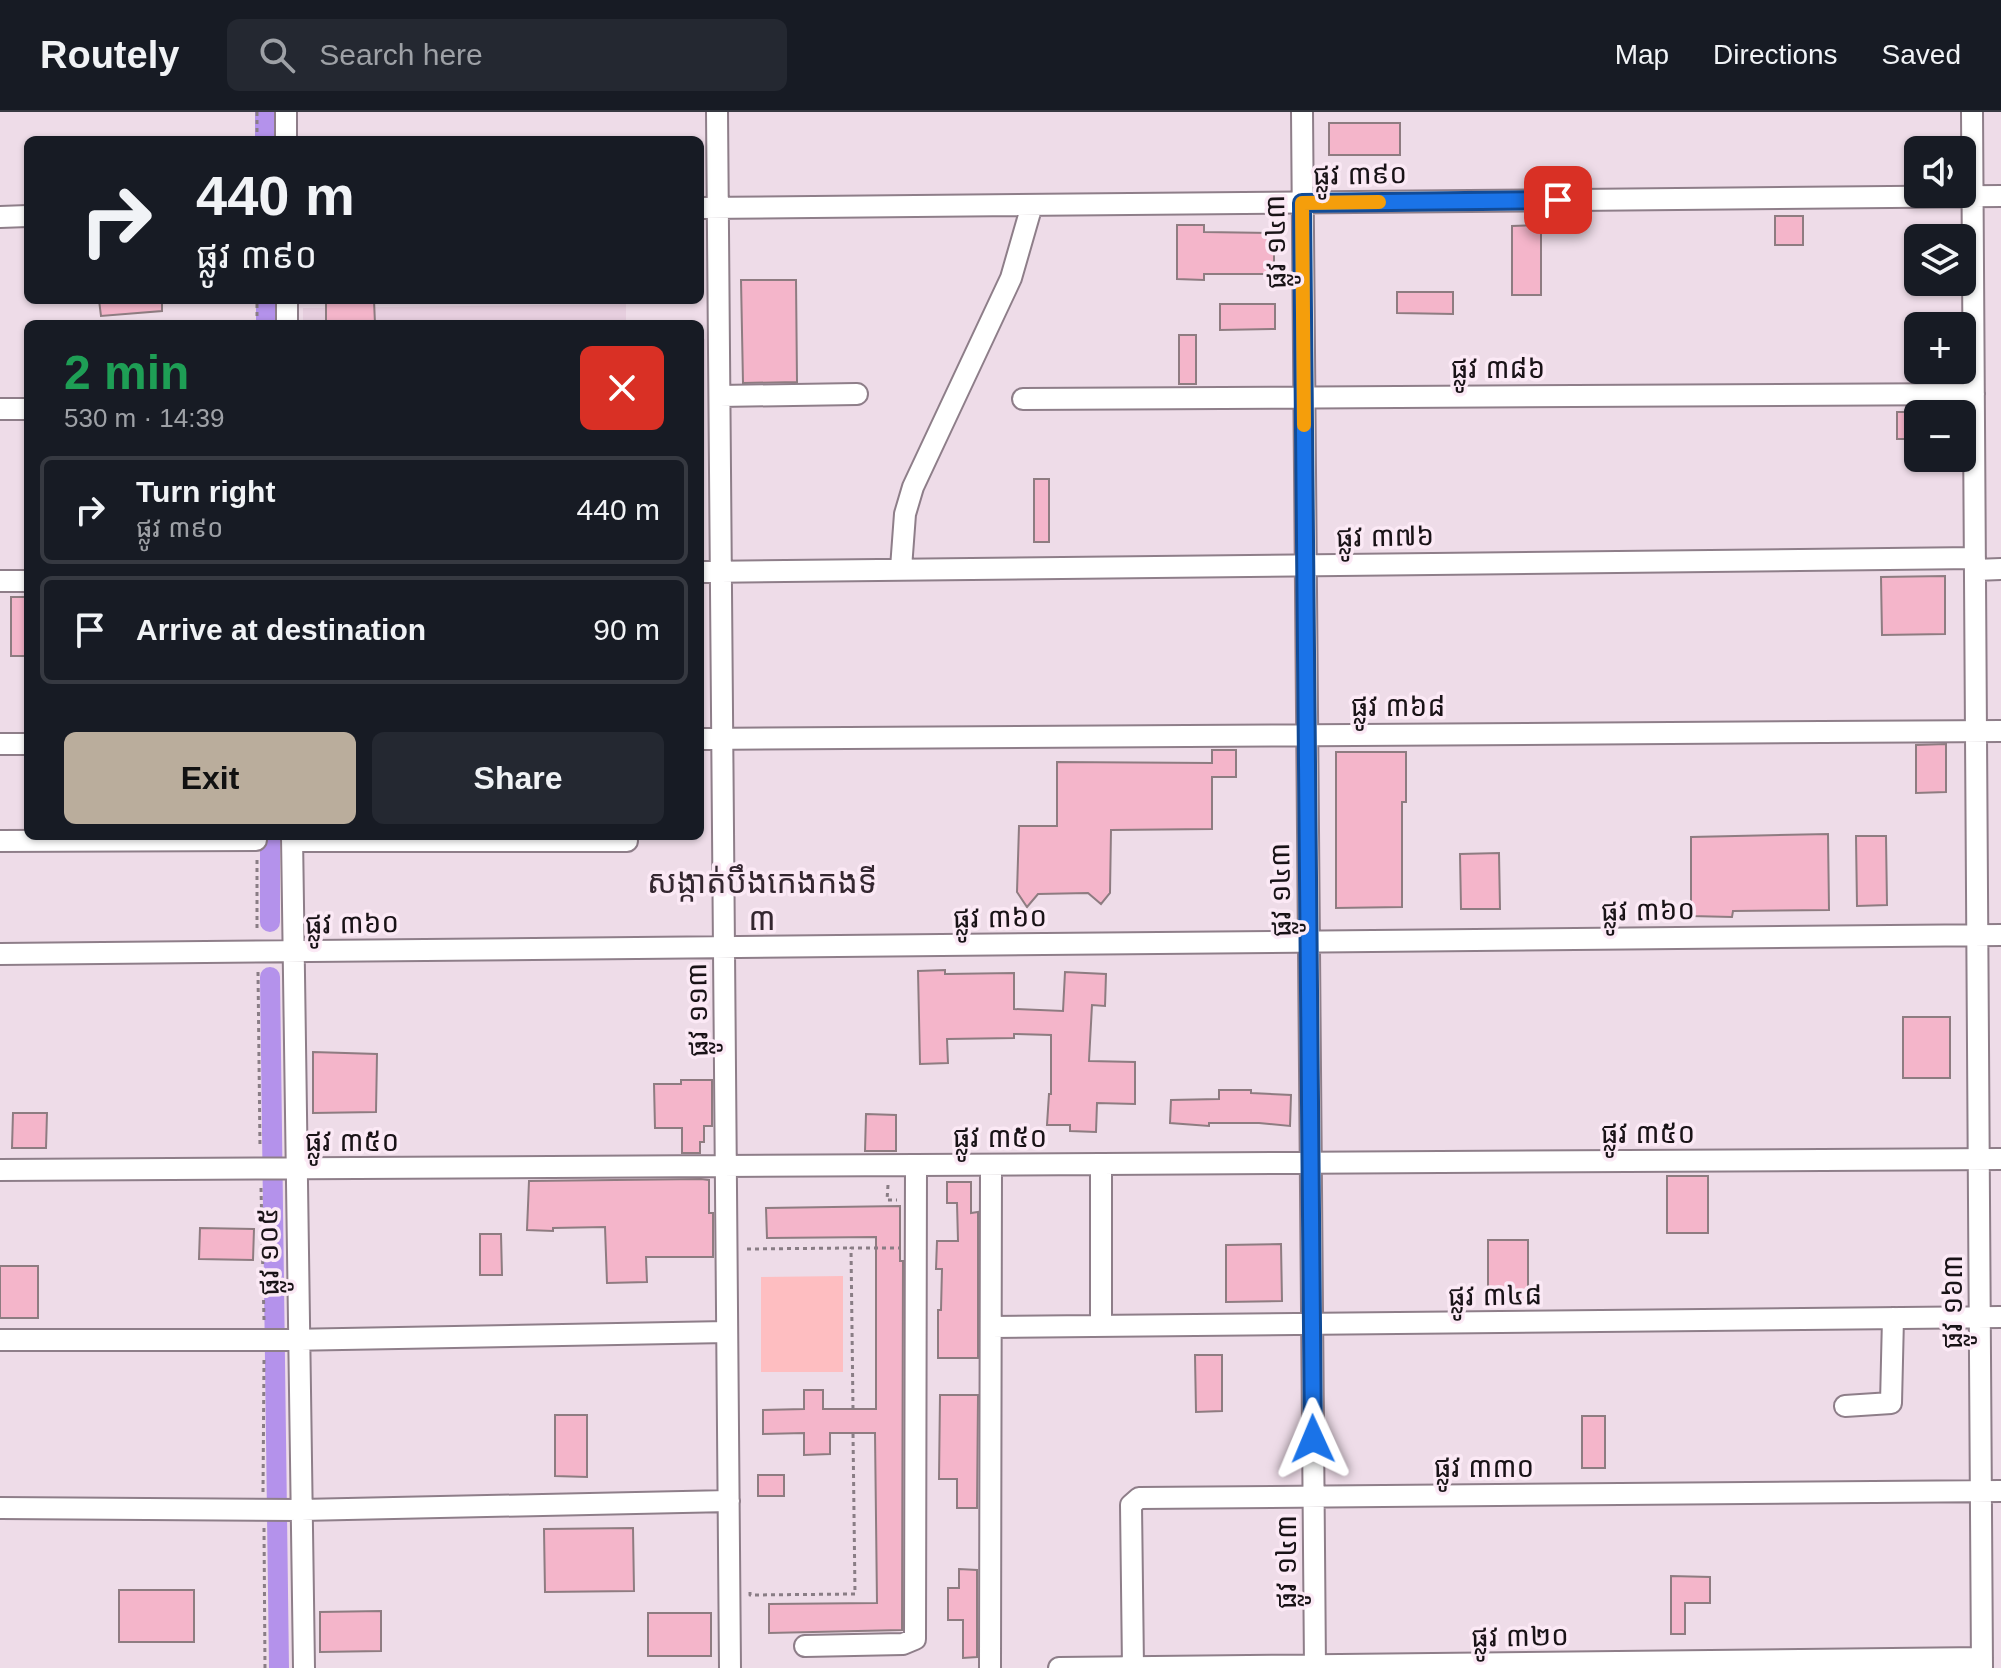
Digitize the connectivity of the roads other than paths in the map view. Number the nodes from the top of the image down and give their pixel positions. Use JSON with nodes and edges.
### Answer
{"nodes":[{"id":1,"x":286,"y":112,"type":"edge"},
{"id":2,"x":717,"y":112,"type":"edge"},
{"id":3,"x":1302,"y":112,"type":"edge"},
{"id":4,"x":1972,"y":112,"type":"edge"},
{"id":5,"x":286,"y":136,"type":"edge"},
{"id":6,"x":1972,"y":136,"type":"edge"},
{"id":7,"x":1976,"y":196,"type":"edge"},
{"id":8,"x":2001,"y":196,"type":"edge"},
{"id":9,"x":1904,"y":197,"type":"edge"},
{"id":10,"x":1302,"y":203,"type":"junction"},
{"id":11,"x":1032,"y":205,"type":"junction"},
{"id":12,"x":709,"y":208,"type":"edge"},
{"id":13,"x":1973,"y":208,"type":"edge"},
{"id":14,"x":24,"y":216,"type":"edge"},
{"id":15,"x":0,"y":217,"type":"edge"},
{"id":16,"x":857,"y":394,"type":"dead end"},
{"id":17,"x":1974,"y":394,"type":"junction"},
{"id":18,"x":720,"y":396,"type":"junction"},
{"id":19,"x":1304,"y":397,"type":"junction"},
{"id":20,"x":1023,"y":399,"type":"dead end"},
{"id":21,"x":0,"y":409,"type":"edge"},
{"id":22,"x":24,"y":409,"type":"edge"},
{"id":23,"x":1975,"y":564,"type":"junction"},
{"id":24,"x":1305,"y":565,"type":"junction"},
{"id":25,"x":901,"y":568,"type":"junction"},
{"id":26,"x":2001,"y":569,"type":"edge"},
{"id":27,"x":721,"y":571,"type":"junction"},
{"id":28,"x":704,"y":572,"type":"edge"},
{"id":29,"x":0,"y":581,"type":"edge"},
{"id":30,"x":24,"y":581,"type":"edge"},
{"id":31,"x":1976,"y":731,"type":"junction"},
{"id":32,"x":2001,"y":731,"type":"edge"},
{"id":33,"x":1307,"y":735,"type":"junction"},
{"id":34,"x":704,"y":739,"type":"edge"},
{"id":35,"x":722,"y":739,"type":"junction"},
{"id":36,"x":0,"y":744,"type":"edge"},
{"id":37,"x":24,"y":744,"type":"edge"},
{"id":38,"x":256,"y":840,"type":"road end"},
{"id":39,"x":292,"y":840,"type":"edge"},
{"id":40,"x":460,"y":840,"type":"edge"},
{"id":41,"x":0,"y":841,"type":"edge"},
{"id":42,"x":627,"y":841,"type":"dead end"},
{"id":43,"x":1977,"y":935,"type":"junction"},
{"id":44,"x":2001,"y":935,"type":"edge"},
{"id":45,"x":1309,"y":942,"type":"junction"},
{"id":46,"x":724,"y":947,"type":"junction"},
{"id":47,"x":287,"y":951,"type":"junction"},
{"id":48,"x":0,"y":954,"type":"edge"},
{"id":49,"x":1979,"y":1159,"type":"junction"},
{"id":50,"x":2001,"y":1159,"type":"edge"},
{"id":51,"x":1311,"y":1163,"type":"junction"},
{"id":52,"x":1101,"y":1164,"type":"junction"},
{"id":53,"x":916,"y":1165,"type":"junction"},
{"id":54,"x":991,"y":1165,"type":"junction"},
{"id":55,"x":726,"y":1167,"type":"junction"},
{"id":56,"x":290,"y":1169,"type":"junction"},
{"id":57,"x":0,"y":1170,"type":"edge"},
{"id":58,"x":1980,"y":1317,"type":"junction"},
{"id":59,"x":2001,"y":1317,"type":"edge"},
{"id":60,"x":1893,"y":1318,"type":"junction"},
{"id":61,"x":1312,"y":1325,"type":"junction"},
{"id":62,"x":1101,"y":1326,"type":"junction"},
{"id":63,"x":991,"y":1327,"type":"junction"},
{"id":64,"x":727,"y":1332,"type":"junction"},
{"id":65,"x":0,"y":1340,"type":"edge"},
{"id":66,"x":292,"y":1340,"type":"junction"},
{"id":67,"x":1845,"y":1406,"type":"dead end"},
{"id":68,"x":1991,"y":1491,"type":"edge"},
{"id":69,"x":1313,"y":1496,"type":"junction"},
{"id":70,"x":729,"y":1501,"type":"junction"},
{"id":71,"x":0,"y":1508,"type":"edge"},
{"id":72,"x":294,"y":1510,"type":"junction"},
{"id":73,"x":805,"y":1646,"type":"dead end"},
{"id":74,"x":1982,"y":1663,"type":"edge"},
{"id":75,"x":1133,"y":1667,"type":"edge"},
{"id":76,"x":1315,"y":1667,"type":"edge"},
{"id":77,"x":304,"y":1668,"type":"edge"},
{"id":78,"x":730,"y":1668,"type":"edge"},
{"id":79,"x":990,"y":1668,"type":"edge"},
{"id":80,"x":1059,"y":1668,"type":"edge"}],
"edges":[{"from":1,"to":5,"type":"street"},
{"from":2,"to":12,"type":"street","name":"ផ្លូវ ១១៣"},
{"from":3,"to":10,"type":"street","name":"ផ្លូវ ១៤៣"},
{"from":4,"to":6,"type":"street","name":"ផ្លូវ ១៦៣"},
{"from":7,"to":8,"type":"street","name":"ផ្លូវ ៣៩០"},
{"from":9,"to":10,"type":"street","name":"ផ្លូវ ៣៩០"},
{"from":10,"to":11,"type":"street","name":"ផ្លូវ ៣៩០"},
{"from":10,"to":19,"type":"street","name":"ផ្លូវ ១៤៣"},
{"from":11,"to":12,"type":"street","name":"ផ្លូវ ៣៩០"},
{"from":11,"to":25,"type":"street"},
{"from":12,"to":18,"type":"street","name":"ផ្លូវ ១១៣"},
{"from":13,"to":17,"type":"street","name":"ផ្លូវ ១៦៣"},
{"from":14,"to":15,"type":"street"},
{"from":16,"to":18,"type":"street"},
{"from":17,"to":19,"type":"street","name":"ផ្លូវ ៣៨៦"},
{"from":17,"to":23,"type":"street","name":"ផ្លូវ ១៦៣"},
{"from":18,"to":27,"type":"street","name":"ផ្លូវ ១១៣"},
{"from":19,"to":20,"type":"street","name":"ផ្លូវ ៣៨៦"},
{"from":19,"to":24,"type":"street","name":"ផ្លូវ ១៤៣"},
{"from":21,"to":22,"type":"street"},
{"from":23,"to":24,"type":"street","name":"ផ្លូវ ៣៧៦"},
{"from":23,"to":26,"type":"street","name":"ផ្លូវ ៣៧៦"},
{"from":23,"to":31,"type":"street","name":"ផ្លូវ ១៦៣"},
{"from":24,"to":25,"type":"street","name":"ផ្លូវ ៣៧៦"},
{"from":24,"to":33,"type":"street","name":"ផ្លូវ ១៤៣"},
{"from":25,"to":27,"type":"street","name":"ផ្លូវ ៣៧៦"},
{"from":27,"to":28,"type":"street","name":"ផ្លូវ ៣៧៦"},
{"from":27,"to":35,"type":"street","name":"ផ្លូវ ១១៣"},
{"from":29,"to":30,"type":"street"},
{"from":31,"to":32,"type":"street","name":"ផ្លូវ ៣៦៨"},
{"from":31,"to":33,"type":"street","name":"ផ្លូវ ៣៦៨"},
{"from":31,"to":43,"type":"street","name":"ផ្លូវ ១៦៣"},
{"from":33,"to":35,"type":"street","name":"ផ្លូវ ៣៦៨"},
{"from":33,"to":45,"type":"street","name":"ផ្លូវ ១៤៣"},
{"from":34,"to":35,"type":"street","name":"ផ្លូវ ៣៦៨"},
{"from":35,"to":46,"type":"street","name":"ផ្លូវ ១១៣"},
{"from":36,"to":37,"type":"street"},
{"from":38,"to":41,"type":"street"},
{"from":39,"to":47,"type":"street","name":"ផ្លូវ ១០៥"},
{"from":40,"to":42,"type":"street"},
{"from":43,"to":44,"type":"street","name":"ផ្លូវ ៣៦០"},
{"from":43,"to":45,"type":"street","name":"ផ្លូវ ៣៦០"},
{"from":43,"to":49,"type":"street","name":"ផ្លូវ ១៦៣"},
{"from":45,"to":46,"type":"street","name":"ផ្លូវ ៣៦០"},
{"from":45,"to":51,"type":"street","name":"ផ្លូវ ១៤៣"},
{"from":46,"to":47,"type":"street","name":"ផ្លូវ ៣៦០"},
{"from":46,"to":55,"type":"street","name":"ផ្លូវ ១១៣"},
{"from":47,"to":48,"type":"street","name":"ផ្លូវ ៣៦០"},
{"from":47,"to":56,"type":"street","name":"ផ្លូវ ១០៥"},
{"from":49,"to":50,"type":"street","name":"ផ្លូវ ៣៥០"},
{"from":49,"to":51,"type":"street","name":"ផ្លូវ ៣៥០"},
{"from":49,"to":58,"type":"street","name":"ផ្លូវ ១៦៣"},
{"from":51,"to":52,"type":"street","name":"ផ្លូវ ៣៥០"},
{"from":51,"to":61,"type":"street","name":"ផ្លូវ ១៤៣"},
{"from":52,"to":54,"type":"street","name":"ផ្លូវ ៣៥០"},
{"from":52,"to":62,"type":"street"},
{"from":53,"to":54,"type":"street","name":"ផ្លូវ ៣៥០"},
{"from":53,"to":55,"type":"street","name":"ផ្លូវ ៣៥០"},
{"from":53,"to":73,"type":"street"},
{"from":54,"to":63,"type":"street"},
{"from":55,"to":56,"type":"street","name":"ផ្លូវ ៣៥០"},
{"from":55,"to":64,"type":"street","name":"ផ្លូវ ១១៣"},
{"from":56,"to":57,"type":"street","name":"ផ្លូវ ៣៥០"},
{"from":56,"to":66,"type":"street","name":"ផ្លូវ ១០៥"},
{"from":58,"to":59,"type":"street","name":"ផ្លូវ ៣៤៨"},
{"from":58,"to":60,"type":"street","name":"ផ្លូវ ៣៤៨"},
{"from":58,"to":68,"type":"street","name":"ផ្លូវ ១៦៣"},
{"from":60,"to":61,"type":"street","name":"ផ្លូវ ៣៤៨"},
{"from":60,"to":67,"type":"street"},
{"from":61,"to":62,"type":"street","name":"ផ្លូវ ៣៤៨"},
{"from":61,"to":69,"type":"street","name":"ផ្លូវ ១៤៣"},
{"from":62,"to":63,"type":"street","name":"ផ្លូវ ៣៤៨"},
{"from":63,"to":79,"type":"street"},
{"from":64,"to":66,"type":"street"},
{"from":64,"to":70,"type":"street","name":"ផ្លូវ ១១៣"},
{"from":65,"to":66,"type":"street"},
{"from":66,"to":72,"type":"street","name":"ផ្លូវ ១០៥"},
{"from":68,"to":69,"type":"street","name":"ផ្លូវ ៣៣០"},
{"from":68,"to":74,"type":"street","name":"ផ្លូវ ១៦៣"},
{"from":69,"to":75,"type":"street","name":"ផ្លូវ ៣៣០"},
{"from":69,"to":76,"type":"street","name":"ផ្លូវ ១៤៣"},
{"from":70,"to":72,"type":"street"},
{"from":70,"to":78,"type":"street","name":"ផ្លូវ ១១៣"},
{"from":71,"to":72,"type":"street"},
{"from":72,"to":77,"type":"street","name":"ផ្លូវ ១០៥"},
{"from":74,"to":76,"type":"street","name":"ផ្លូវ ៣២០"},
{"from":75,"to":76,"type":"street","name":"ផ្លូវ ៣២០"},
{"from":75,"to":80,"type":"street","name":"ផ្លូវ ៣២០"}]}
